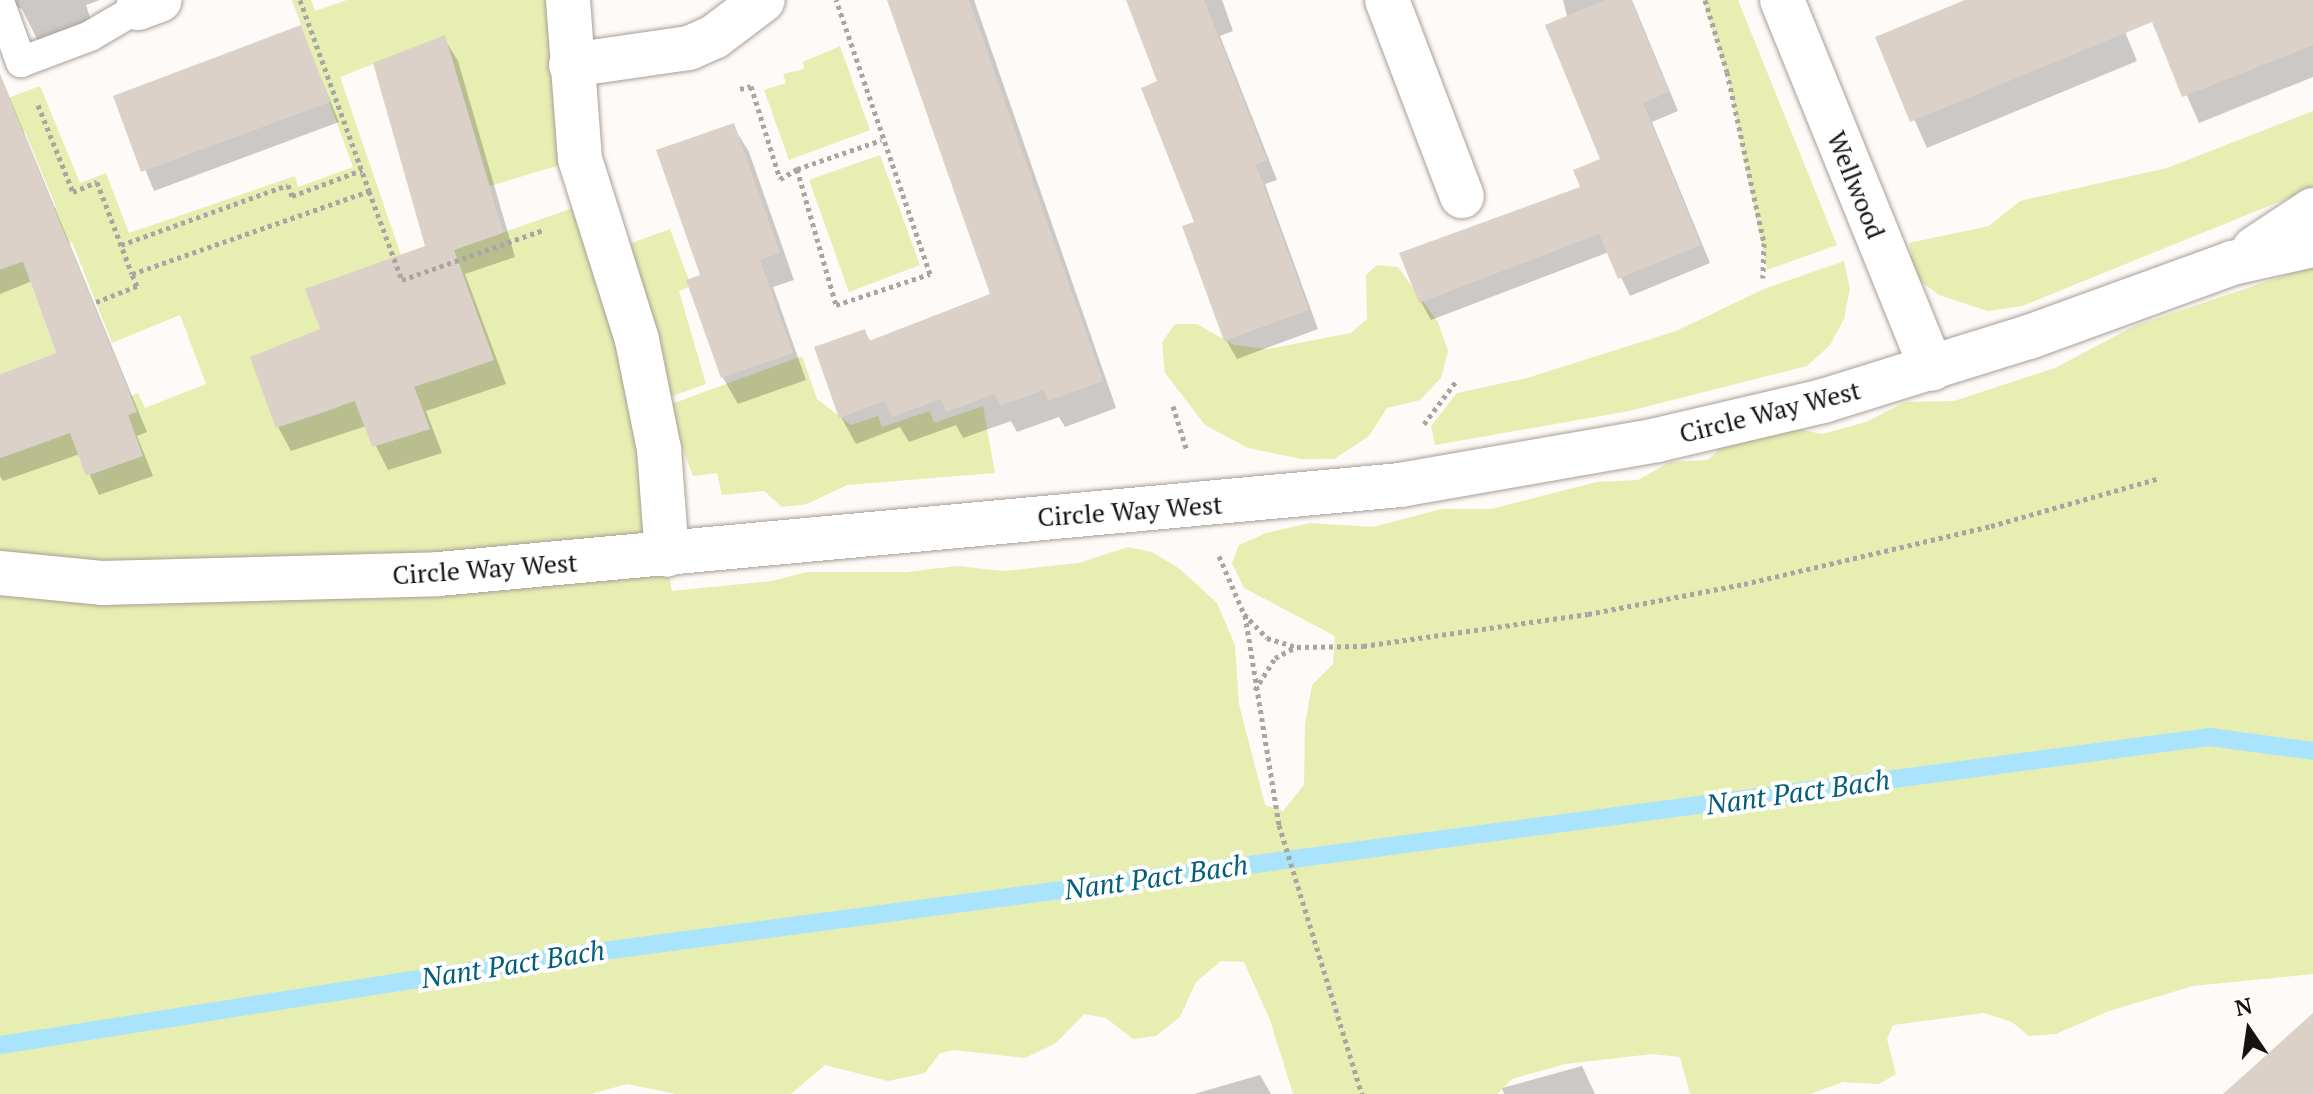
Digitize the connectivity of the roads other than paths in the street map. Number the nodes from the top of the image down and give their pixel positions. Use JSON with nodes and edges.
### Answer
{"nodes":[{"id":1,"x":568,"y":0,"type":"edge"},
{"id":2,"x":763,"y":0,"type":"edge"},
{"id":3,"x":1387,"y":0,"type":"edge"},
{"id":4,"x":1782,"y":0,"type":"edge"},
{"id":5,"x":0,"y":4,"type":"edge"},
{"id":6,"x":149,"y":4,"type":"edge"},
{"id":7,"x":571,"y":65,"type":"junction"},
{"id":8,"x":1462,"y":196,"type":"dead end"},
{"id":9,"x":2313,"y":210,"type":"edge"},
{"id":10,"x":2313,"y":245,"type":"edge"},
{"id":11,"x":2232,"y":263,"type":"junction"},
{"id":12,"x":1932,"y":369,"type":"junction"},
{"id":13,"x":667,"y":555,"type":"junction"},
{"id":14,"x":0,"y":573,"type":"edge"}],
"edges":[{"from":1,"to":7,"type":"street"},
{"from":2,"to":7,"type":"street"},
{"from":3,"to":8,"type":"street"},
{"from":4,"to":12,"type":"street","name":"Wellwood"},
{"from":5,"to":6,"type":"lane"},
{"from":7,"to":13,"type":"street"},
{"from":9,"to":11,"type":"street","name":"Circle Way West"},
{"from":10,"to":11,"type":"street","name":"Circle Way West"},
{"from":11,"to":12,"type":"street","name":"Circle Way West"},
{"from":12,"to":13,"type":"street","name":"Circle Way West"},
{"from":13,"to":14,"type":"street","name":"Circle Way West"}]}
